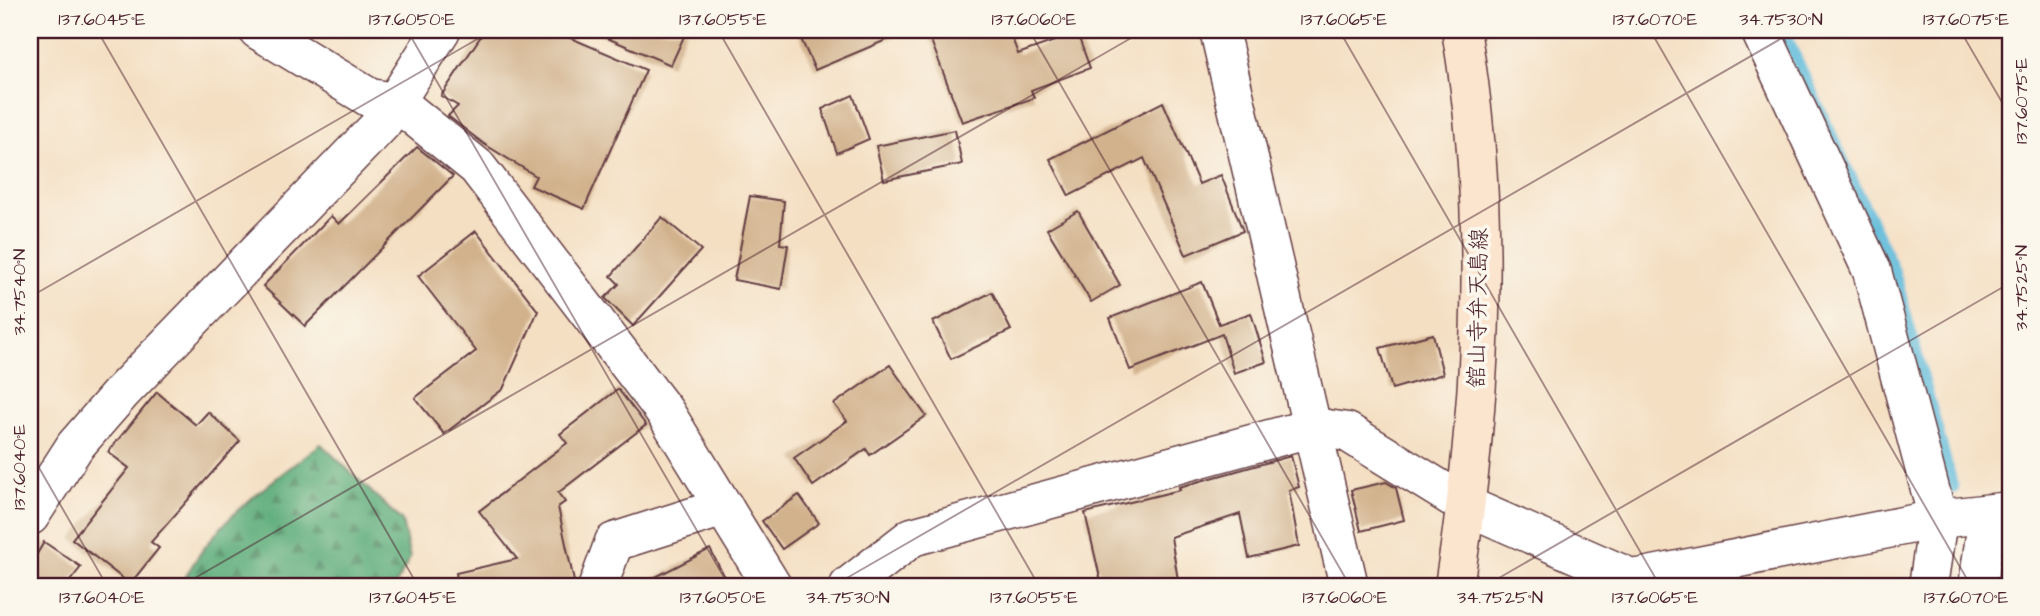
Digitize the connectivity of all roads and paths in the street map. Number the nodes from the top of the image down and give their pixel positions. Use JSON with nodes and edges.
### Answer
{"nodes":[{"id":1,"x":258,"y":30,"type":"edge"},
{"id":2,"x":441,"y":30,"type":"edge"},
{"id":3,"x":1219,"y":30,"type":"edge"},
{"id":4,"x":1461,"y":30,"type":"edge"},
{"id":5,"x":1760,"y":30,"type":"edge"},
{"id":6,"x":398,"y":103,"type":"junction"},
{"id":7,"x":1314,"y":427,"type":"junction"},
{"id":8,"x":1467,"y":506,"type":"junction"},
{"id":9,"x":724,"y":507,"type":"junction"},
{"id":10,"x":1999,"y":512,"type":"edge"},
{"id":11,"x":30,"y":516,"type":"edge"},
{"id":12,"x":1938,"y":519,"type":"junction"},
{"id":13,"x":1630,"y":582,"type":"edge"},
{"id":14,"x":598,"y":586,"type":"edge"},
{"id":15,"x":772,"y":586,"type":"edge"},
{"id":16,"x":849,"y":586,"type":"edge"},
{"id":17,"x":1349,"y":586,"type":"edge"},
{"id":18,"x":1454,"y":586,"type":"edge"},
{"id":19,"x":1928,"y":586,"type":"edge"},
{"id":20,"x":1978,"y":586,"type":"edge"}],
"edges":[{"from":1,"to":6,"type":"street"},
{"from":2,"to":6,"type":"street"},
{"from":3,"to":7,"type":"street"},
{"from":4,"to":8,"type":"main road","name":"舘山寺弁天島線"},
{"from":5,"to":12,"type":"street"},
{"from":6,"to":9,"type":"street"},
{"from":6,"to":11,"type":"street"},
{"from":7,"to":8,"type":"street"},
{"from":7,"to":16,"type":"street"},
{"from":7,"to":17,"type":"street"},
{"from":8,"to":13,"type":"street"},
{"from":8,"to":18,"type":"main road","name":"舘山寺弁天島線"},
{"from":9,"to":14,"type":"street"},
{"from":9,"to":15,"type":"street"},
{"from":10,"to":12,"type":"street"},
{"from":10,"to":20,"type":"street"},
{"from":12,"to":13,"type":"street"},
{"from":12,"to":19,"type":"street"}]}
